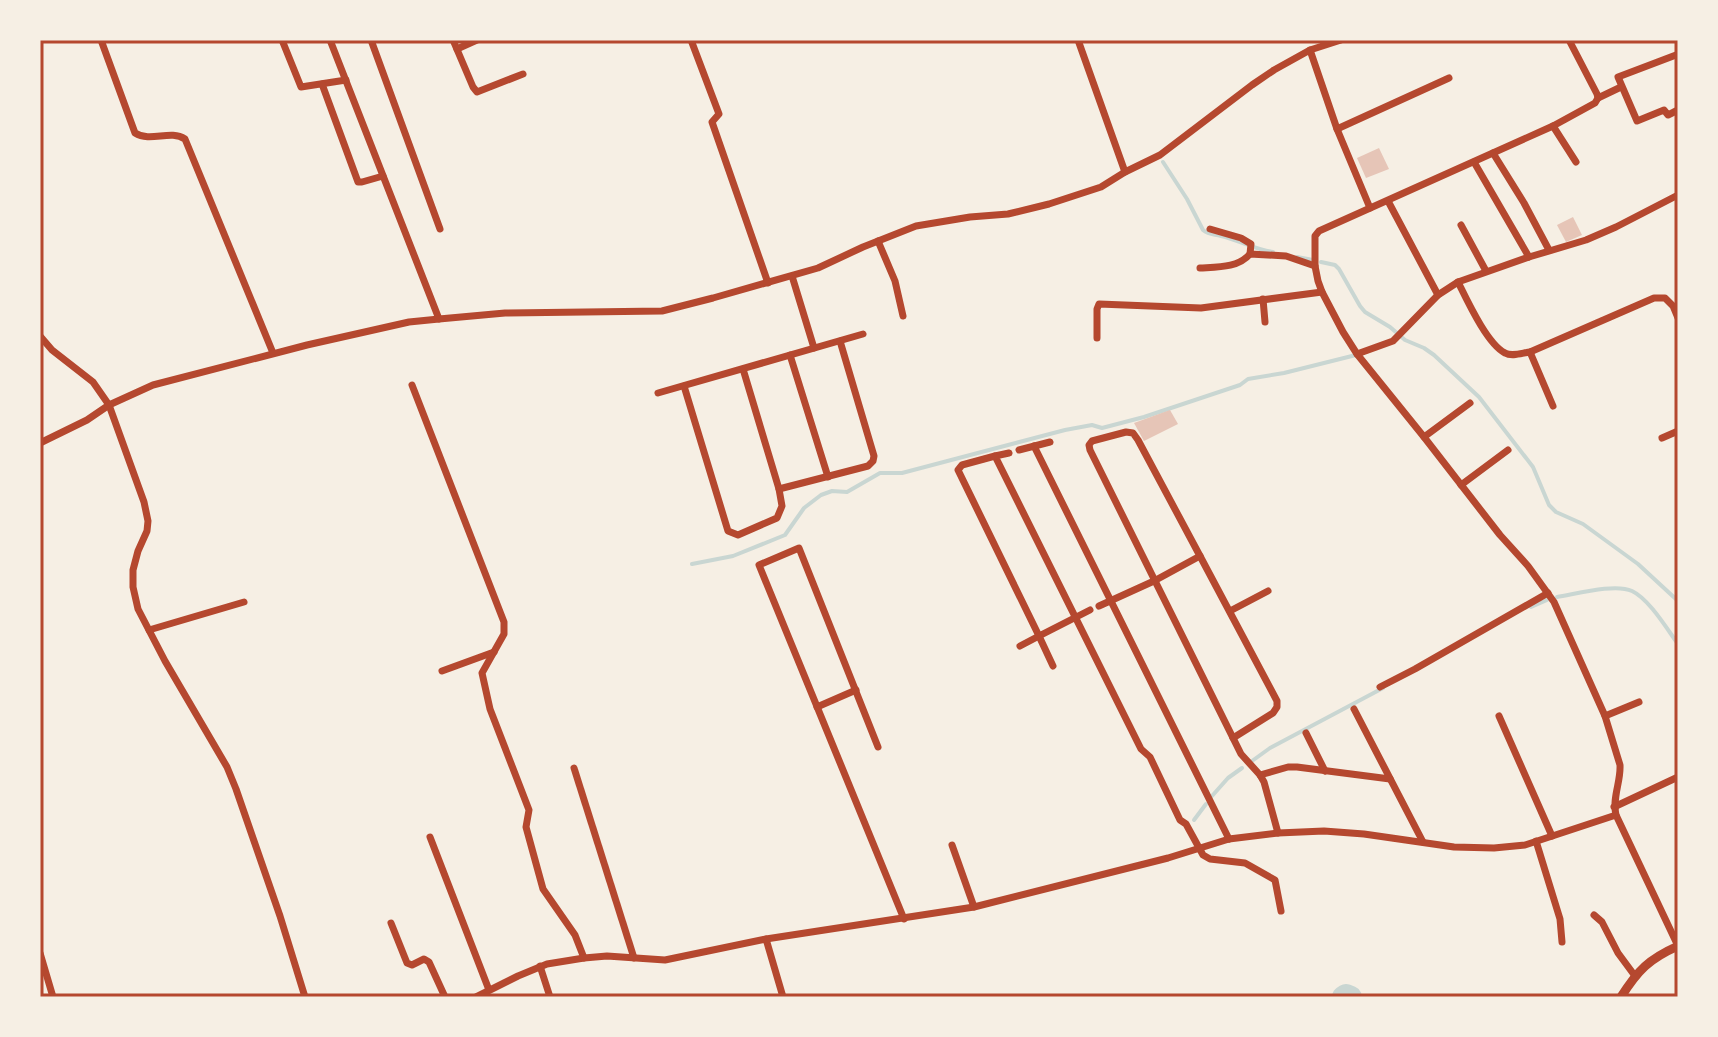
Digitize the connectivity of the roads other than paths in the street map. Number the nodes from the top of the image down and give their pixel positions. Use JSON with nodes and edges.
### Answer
{"nodes":[{"id":1,"x":101,"y":40,"type":"edge"},
{"id":2,"x":282,"y":40,"type":"edge"},
{"id":3,"x":330,"y":40,"type":"edge"},
{"id":4,"x":371,"y":40,"type":"edge"},
{"id":5,"x":453,"y":40,"type":"edge"},
{"id":6,"x":477,"y":40,"type":"edge"},
{"id":7,"x":691,"y":40,"type":"edge"},
{"id":8,"x":1078,"y":40,"type":"edge"},
{"id":9,"x":1341,"y":40,"type":"edge"},
{"id":10,"x":1582,"y":40,"type":"edge"},
{"id":11,"x":1570,"y":43,"type":"edge"},
{"id":12,"x":457,"y":49,"type":"junction"},
{"id":13,"x":1310,"y":50,"type":"junction"},
{"id":14,"x":1676,"y":55,"type":"edge"},
{"id":15,"x":523,"y":74,"type":"dead end"},
{"id":16,"x":1449,"y":78,"type":"dead end"},
{"id":17,"x":346,"y":80,"type":"junction"},
{"id":18,"x":322,"y":84,"type":"junction"},
{"id":19,"x":1621,"y":87,"type":"junction"},
{"id":20,"x":1598,"y":98,"type":"junction"},
{"id":21,"x":1678,"y":110,"type":"edge"},
{"id":22,"x":1553,"y":126,"type":"junction"},
{"id":23,"x":1337,"y":129,"type":"junction"},
{"id":24,"x":1493,"y":153,"type":"junction"},
{"id":25,"x":1474,"y":162,"type":"junction"},
{"id":26,"x":1576,"y":162,"type":"dead end"},
{"id":27,"x":1125,"y":172,"type":"junction"},
{"id":28,"x":383,"y":176,"type":"junction"},
{"id":29,"x":1678,"y":195,"type":"edge"},
{"id":30,"x":1388,"y":201,"type":"junction"},
{"id":31,"x":1370,"y":208,"type":"junction"},
{"id":32,"x":1461,"y":225,"type":"dead end"},
{"id":33,"x":440,"y":229,"type":"dead end"},
{"id":34,"x":1210,"y":229,"type":"dead end"},
{"id":35,"x":878,"y":241,"type":"junction"},
{"id":36,"x":1250,"y":250,"type":"junction"},
{"id":37,"x":1549,"y":250,"type":"junction"},
{"id":38,"x":1529,"y":257,"type":"junction"},
{"id":39,"x":1315,"y":266,"type":"junction"},
{"id":40,"x":1200,"y":268,"type":"dead end"},
{"id":41,"x":1486,"y":271,"type":"junction"},
{"id":42,"x":792,"y":276,"type":"junction"},
{"id":43,"x":1458,"y":282,"type":"junction"},
{"id":44,"x":768,"y":283,"type":"junction"},
{"id":45,"x":1322,"y":292,"type":"junction"},
{"id":46,"x":1438,"y":295,"type":"junction"},
{"id":47,"x":1263,"y":299,"type":"junction"},
{"id":48,"x":903,"y":316,"type":"dead end"},
{"id":49,"x":1678,"y":318,"type":"edge"},
{"id":50,"x":439,"y":319,"type":"junction"},
{"id":51,"x":1265,"y":322,"type":"dead end"},
{"id":52,"x":863,"y":334,"type":"dead end"},
{"id":53,"x":40,"y":336,"type":"edge"},
{"id":54,"x":1097,"y":338,"type":"dead end"},
{"id":55,"x":840,"y":341,"type":"junction"},
{"id":56,"x":814,"y":348,"type":"junction"},
{"id":57,"x":1530,"y":352,"type":"junction"},
{"id":58,"x":273,"y":353,"type":"junction"},
{"id":59,"x":1357,"y":354,"type":"junction"},
{"id":60,"x":790,"y":355,"type":"junction"},
{"id":61,"x":743,"y":369,"type":"junction"},
{"id":62,"x":412,"y":385,"type":"dead end"},
{"id":63,"x":684,"y":386,"type":"junction"},
{"id":64,"x":658,"y":393,"type":"dead end"},
{"id":65,"x":1470,"y":403,"type":"dead end"},
{"id":66,"x":109,"y":405,"type":"junction"},
{"id":67,"x":1553,"y":406,"type":"dead end"},
{"id":68,"x":1678,"y":431,"type":"edge"},
{"id":69,"x":1424,"y":437,"type":"junction"},
{"id":70,"x":1662,"y":438,"type":"dead end"},
{"id":71,"x":1050,"y":442,"type":"dead end"},
{"id":72,"x":40,"y":443,"type":"edge"},
{"id":73,"x":1034,"y":446,"type":"junction"},
{"id":74,"x":1019,"y":450,"type":"dead end"},
{"id":75,"x":1508,"y":450,"type":"dead end"},
{"id":76,"x":1009,"y":453,"type":"dead end"},
{"id":77,"x":995,"y":456,"type":"junction"},
{"id":78,"x":828,"y":477,"type":"junction"},
{"id":79,"x":1461,"y":485,"type":"junction"},
{"id":80,"x":779,"y":489,"type":"junction"},
{"id":81,"x":1200,"y":556,"type":"junction"},
{"id":82,"x":1154,"y":581,"type":"junction"},
{"id":83,"x":1268,"y":591,"type":"dead end"},
{"id":84,"x":1548,"y":593,"type":"junction"},
{"id":85,"x":1112,"y":600,"type":"junction"},
{"id":86,"x":244,"y":602,"type":"dead end"},
{"id":87,"x":1230,"y":611,"type":"junction"},
{"id":88,"x":1076,"y":617,"type":"junction"},
{"id":89,"x":149,"y":630,"type":"junction"},
{"id":90,"x":1039,"y":636,"type":"junction"},
{"id":91,"x":1020,"y":646,"type":"dead end"},
{"id":92,"x":494,"y":652,"type":"junction"},
{"id":93,"x":1053,"y":666,"type":"dead end"},
{"id":94,"x":442,"y":671,"type":"dead end"},
{"id":95,"x":1380,"y":687,"type":"dead end"},
{"id":96,"x":856,"y":690,"type":"junction"},
{"id":97,"x":1639,"y":702,"type":"dead end"},
{"id":98,"x":817,"y":707,"type":"junction"},
{"id":99,"x":1354,"y":709,"type":"dead end"},
{"id":100,"x":1499,"y":716,"type":"dead end"},
{"id":101,"x":1605,"y":716,"type":"junction"},
{"id":102,"x":1306,"y":733,"type":"dead end"},
{"id":103,"x":1233,"y":738,"type":"junction"},
{"id":104,"x":878,"y":747,"type":"dead end"},
{"id":105,"x":574,"y":768,"type":"dead end"},
{"id":106,"x":1325,"y":771,"type":"junction"},
{"id":107,"x":1260,"y":775,"type":"junction"},
{"id":108,"x":1678,"y":777,"type":"edge"},
{"id":109,"x":1390,"y":779,"type":"junction"},
{"id":110,"x":1615,"y":811,"type":"junction"},
{"id":111,"x":1278,"y":833,"type":"junction"},
{"id":112,"x":1552,"y":836,"type":"junction"},
{"id":113,"x":430,"y":837,"type":"dead end"},
{"id":114,"x":1229,"y":839,"type":"junction"},
{"id":115,"x":1536,"y":841,"type":"junction"},
{"id":116,"x":1423,"y":842,"type":"junction"},
{"id":117,"x":952,"y":845,"type":"dead end"},
{"id":118,"x":1198,"y":848,"type":"junction"},
{"id":119,"x":974,"y":907,"type":"junction"},
{"id":120,"x":1281,"y":911,"type":"dead end"},
{"id":121,"x":1594,"y":915,"type":"dead end"},
{"id":122,"x":904,"y":919,"type":"junction"},
{"id":123,"x":391,"y":923,"type":"dead end"},
{"id":124,"x":766,"y":939,"type":"junction"},
{"id":125,"x":1562,"y":942,"type":"dead end"},
{"id":126,"x":1678,"y":946,"type":"edge"},
{"id":127,"x":40,"y":953,"type":"edge"},
{"id":128,"x":584,"y":958,"type":"junction"},
{"id":129,"x":634,"y":958,"type":"junction"},
{"id":130,"x":540,"y":966,"type":"junction"},
{"id":131,"x":1635,"y":976,"type":"junction"},
{"id":132,"x":489,"y":990,"type":"junction"},
{"id":133,"x":53,"y":997,"type":"edge"},
{"id":134,"x":305,"y":997,"type":"edge"},
{"id":135,"x":445,"y":997,"type":"edge"},
{"id":136,"x":476,"y":997,"type":"edge"},
{"id":137,"x":550,"y":997,"type":"edge"},
{"id":138,"x":783,"y":997,"type":"edge"},
{"id":139,"x":1621,"y":997,"type":"edge"}],
"edges":[{"from":1,"to":58,"type":"street"},
{"from":2,"to":18,"type":"street"},
{"from":3,"to":17,"type":"street"},
{"from":4,"to":33,"type":"street"},
{"from":5,"to":12,"type":"street"},
{"from":6,"to":12,"type":"street"},
{"from":7,"to":44,"type":"street"},
{"from":8,"to":27,"type":"street"},
{"from":9,"to":13,"type":"street"},
{"from":10,"to":11,"type":"street"},
{"from":11,"to":20,"type":"street"},
{"from":12,"to":15,"type":"street"},
{"from":13,"to":23,"type":"street"},
{"from":13,"to":27,"type":"street"},
{"from":14,"to":19,"type":"street"},
{"from":16,"to":23,"type":"street"},
{"from":17,"to":18,"type":"street"},
{"from":17,"to":28,"type":"street"},
{"from":18,"to":28,"type":"street"},
{"from":19,"to":20,"type":"street"},
{"from":19,"to":21,"type":"street"},
{"from":20,"to":22,"type":"street"},
{"from":22,"to":24,"type":"street"},
{"from":22,"to":26,"type":"street"},
{"from":23,"to":31,"type":"street"},
{"from":24,"to":25,"type":"street"},
{"from":24,"to":37,"type":"street"},
{"from":25,"to":30,"type":"street"},
{"from":25,"to":38,"type":"street"},
{"from":27,"to":35,"type":"street"},
{"from":28,"to":50,"type":"street"},
{"from":29,"to":37,"type":"street"},
{"from":30,"to":31,"type":"street"},
{"from":30,"to":46,"type":"street"},
{"from":31,"to":39,"type":"street"},
{"from":32,"to":41,"type":"street"},
{"from":34,"to":36,"type":"street"},
{"from":35,"to":42,"type":"street"},
{"from":35,"to":48,"type":"street"},
{"from":36,"to":39,"type":"street"},
{"from":36,"to":40,"type":"street"},
{"from":37,"to":38,"type":"street"},
{"from":38,"to":41,"type":"street"},
{"from":39,"to":45,"type":"street"},
{"from":41,"to":43,"type":"street"},
{"from":42,"to":44,"type":"street"},
{"from":42,"to":56,"type":"street"},
{"from":43,"to":46,"type":"street"},
{"from":43,"to":57,"type":"street"},
{"from":44,"to":50,"type":"street"},
{"from":45,"to":47,"type":"street"},
{"from":45,"to":59,"type":"street"},
{"from":46,"to":59,"type":"street"},
{"from":47,"to":51,"type":"street"},
{"from":47,"to":54,"type":"street"},
{"from":49,"to":57,"type":"street"},
{"from":50,"to":58,"type":"street"},
{"from":52,"to":55,"type":"street"},
{"from":53,"to":66,"type":"street"},
{"from":55,"to":56,"type":"street"},
{"from":55,"to":78,"type":"street"},
{"from":56,"to":60,"type":"street"},
{"from":57,"to":67,"type":"street"},
{"from":58,"to":66,"type":"street"},
{"from":59,"to":69,"type":"street"},
{"from":60,"to":61,"type":"street"},
{"from":60,"to":78,"type":"street"},
{"from":61,"to":63,"type":"street"},
{"from":61,"to":80,"type":"street"},
{"from":62,"to":92,"type":"street"},
{"from":63,"to":64,"type":"street"},
{"from":63,"to":80,"type":"street"},
{"from":65,"to":69,"type":"street"},
{"from":66,"to":72,"type":"street"},
{"from":66,"to":89,"type":"street"},
{"from":68,"to":70,"type":"street"},
{"from":69,"to":79,"type":"street"},
{"from":71,"to":73,"type":"street"},
{"from":73,"to":74,"type":"street"},
{"from":73,"to":85,"type":"street"},
{"from":75,"to":79,"type":"street"},
{"from":76,"to":77,"type":"street"},
{"from":77,"to":88,"type":"street"},
{"from":77,"to":90,"type":"street"},
{"from":78,"to":80,"type":"street"},
{"from":79,"to":84,"type":"street"},
{"from":81,"to":82,"type":"street"},
{"from":81,"to":82,"type":"street"},
{"from":81,"to":87,"type":"street"},
{"from":82,"to":85,"type":"street"},
{"from":82,"to":103,"type":"street"},
{"from":83,"to":87,"type":"street"},
{"from":84,"to":95,"type":"street"},
{"from":84,"to":101,"type":"street"},
{"from":85,"to":88,"type":"street"},
{"from":85,"to":114,"type":"street"},
{"from":86,"to":89,"type":"street"},
{"from":87,"to":103,"type":"street"},
{"from":88,"to":90,"type":"street"},
{"from":88,"to":118,"type":"street"},
{"from":89,"to":134,"type":"street"},
{"from":90,"to":91,"type":"street"},
{"from":90,"to":93,"type":"street"},
{"from":92,"to":94,"type":"street"},
{"from":92,"to":128,"type":"street"},
{"from":96,"to":98,"type":"street"},
{"from":96,"to":98,"type":"street"},
{"from":96,"to":104,"type":"street"},
{"from":97,"to":101,"type":"street"},
{"from":98,"to":122,"type":"street"},
{"from":99,"to":109,"type":"street"},
{"from":100,"to":112,"type":"street"},
{"from":101,"to":110,"type":"street"},
{"from":102,"to":106,"type":"street"},
{"from":103,"to":107,"type":"street"},
{"from":105,"to":129,"type":"street"},
{"from":106,"to":107,"type":"street"},
{"from":106,"to":109,"type":"street"},
{"from":107,"to":111,"type":"street"},
{"from":108,"to":110,"type":"street"},
{"from":109,"to":116,"type":"street"},
{"from":110,"to":112,"type":"street"},
{"from":110,"to":126,"type":"street"},
{"from":111,"to":114,"type":"street"},
{"from":111,"to":116,"type":"street"},
{"from":112,"to":115,"type":"street"},
{"from":113,"to":132,"type":"street"},
{"from":114,"to":118,"type":"street"},
{"from":115,"to":116,"type":"street"},
{"from":115,"to":125,"type":"street"},
{"from":117,"to":119,"type":"street"},
{"from":118,"to":119,"type":"street"},
{"from":118,"to":120,"type":"street"},
{"from":119,"to":122,"type":"street"},
{"from":121,"to":131,"type":"street"},
{"from":122,"to":124,"type":"street"},
{"from":123,"to":135,"type":"street"},
{"from":124,"to":129,"type":"street"},
{"from":124,"to":138,"type":"street"},
{"from":126,"to":131,"type":"street"},
{"from":127,"to":133,"type":"street"},
{"from":128,"to":129,"type":"street"},
{"from":128,"to":130,"type":"street"},
{"from":130,"to":132,"type":"street"},
{"from":130,"to":137,"type":"street"},
{"from":131,"to":139,"type":"street"},
{"from":132,"to":136,"type":"street"}]}
